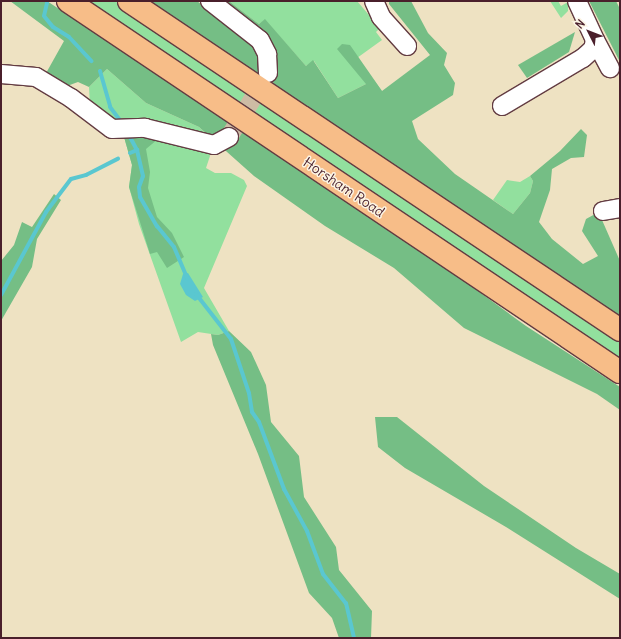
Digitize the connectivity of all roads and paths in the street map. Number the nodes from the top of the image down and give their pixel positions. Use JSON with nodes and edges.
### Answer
{"nodes":[{"id":1,"x":68,"y":1,"type":"edge"},
{"id":2,"x":129,"y":1,"type":"edge"},
{"id":3,"x":210,"y":1,"type":"edge"},
{"id":4,"x":374,"y":1,"type":"edge"},
{"id":5,"x":577,"y":1,"type":"edge"},
{"id":6,"x":595,"y":40,"type":"junction"},
{"id":7,"x":407,"y":46,"type":"dead end"},
{"id":8,"x":610,"y":68,"type":"dead end"},
{"id":9,"x":268,"y":73,"type":"tunnel mouth"},
{"id":10,"x":1,"y":74,"type":"edge"},
{"id":11,"x":502,"y":106,"type":"dead end"},
{"id":12,"x":229,"y":138,"type":"tunnel mouth"},
{"id":13,"x":620,"y":330,"type":"edge"},
{"id":14,"x":620,"y":372,"type":"edge"}],
"edges":[{"from":1,"to":14,"type":"highway","name":"Horsham Road"},
{"from":2,"to":13,"type":"highway"},
{"from":3,"to":9,"type":"street"},
{"from":4,"to":7,"type":"street"},
{"from":5,"to":6,"type":"street"},
{"from":6,"to":8,"type":"street"},
{"from":6,"to":11,"type":"street"},
{"from":10,"to":12,"type":"street"}]}
